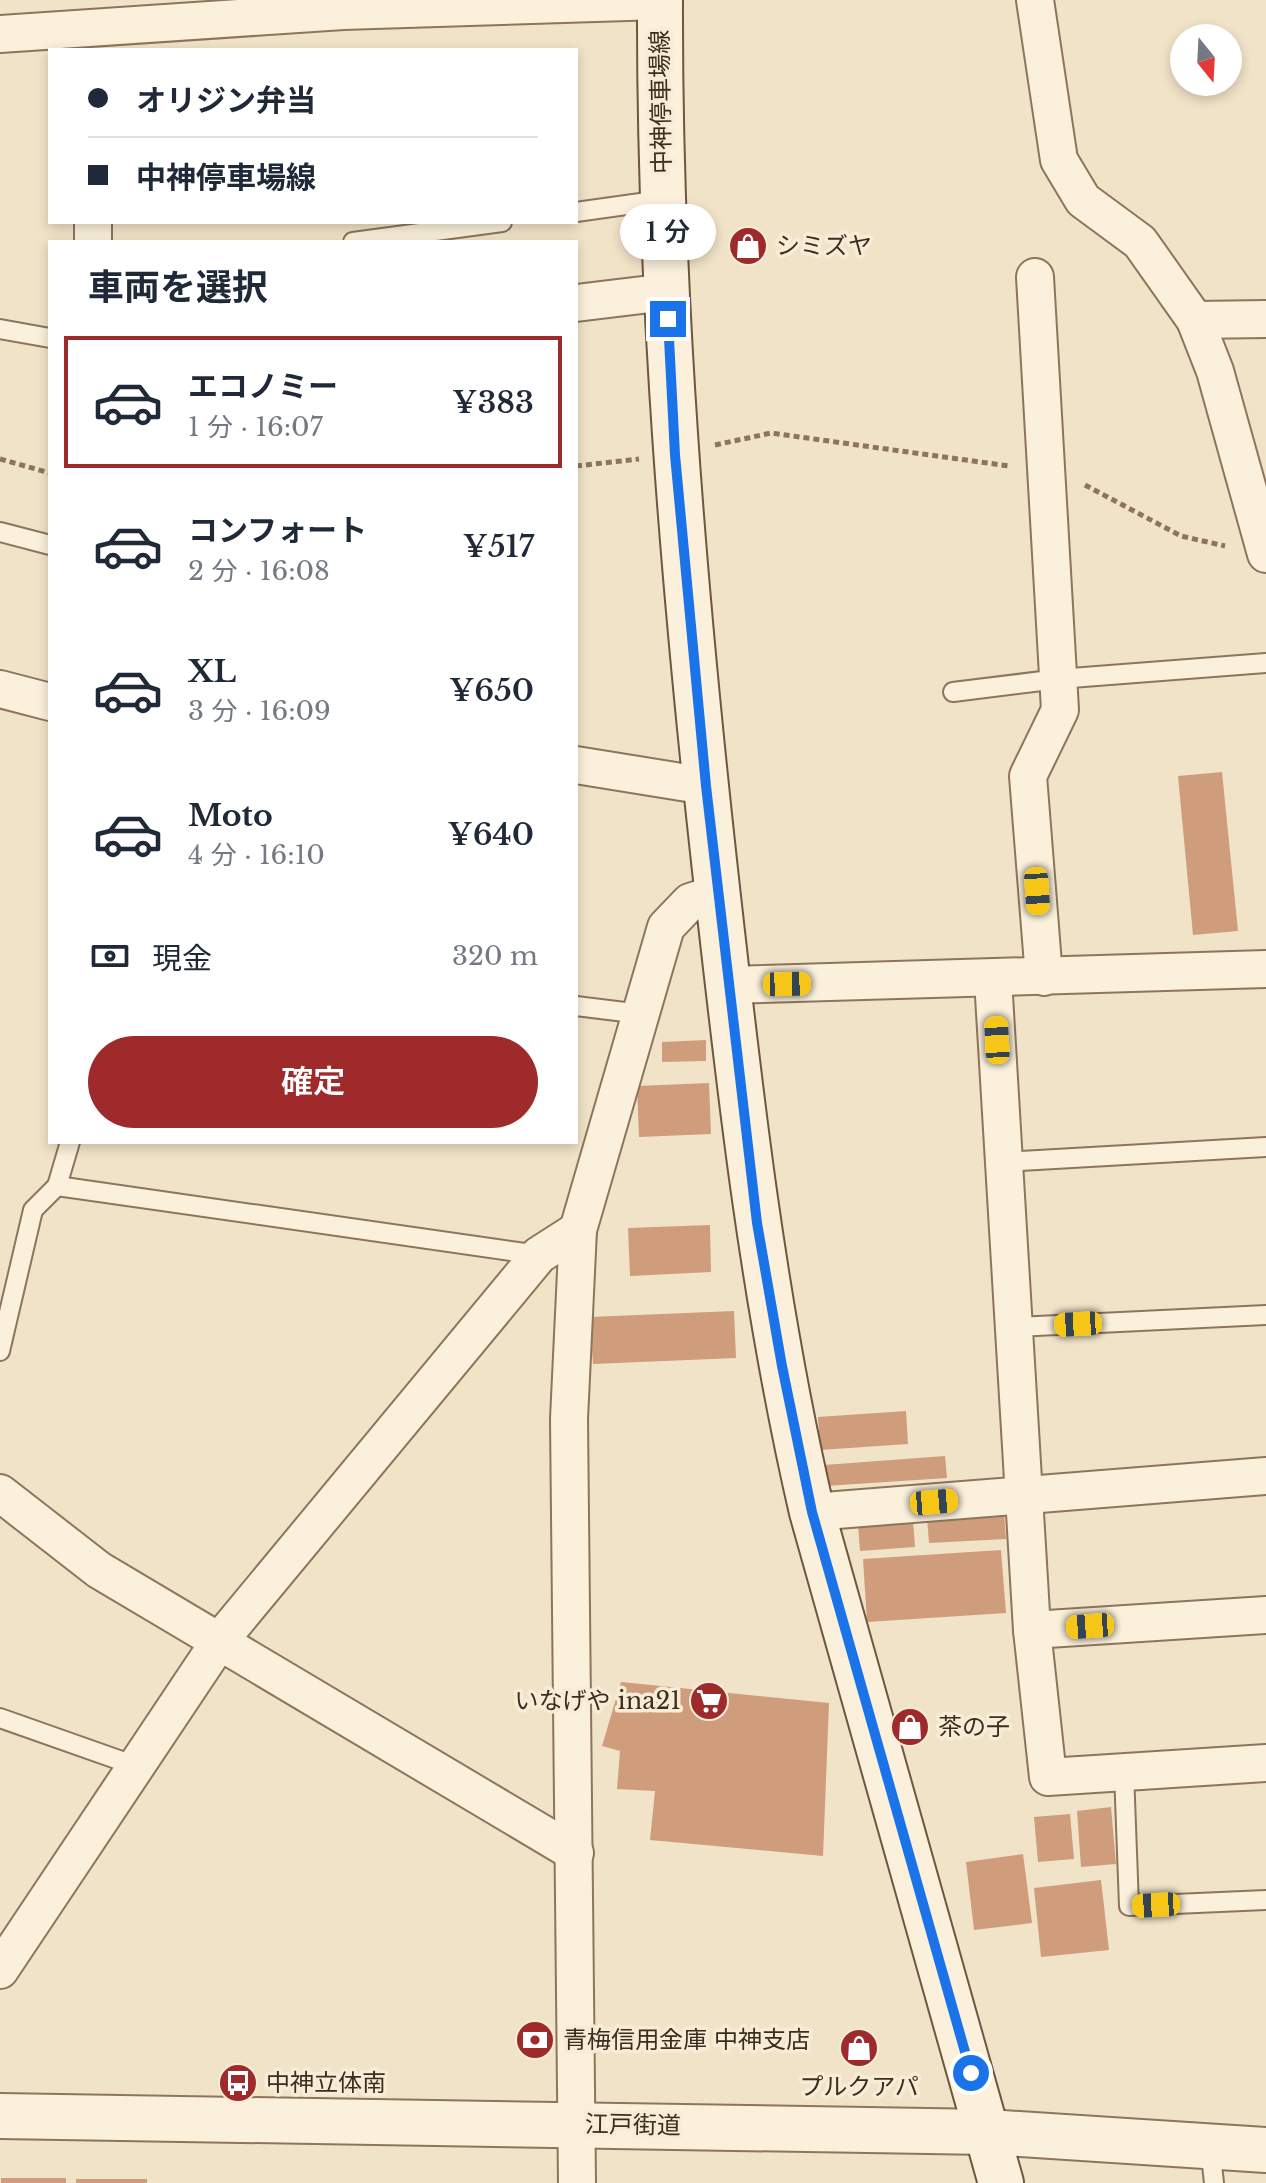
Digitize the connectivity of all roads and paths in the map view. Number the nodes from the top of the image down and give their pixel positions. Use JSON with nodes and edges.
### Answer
{"nodes":[{"id":1,"x":1035,"y":0,"type":"edge"},
{"id":2,"x":660,"y":1,"type":"edge"},
{"id":3,"x":342,"y":6,"type":"edge"},
{"id":4,"x":61,"y":27,"type":"edge"},
{"id":5,"x":0,"y":34,"type":"edge"},
{"id":6,"x":662,"y":200,"type":"junction"},
{"id":7,"x":578,"y":212,"type":"edge"},
{"id":8,"x":487,"y":224,"type":"edge"},
{"id":9,"x":368,"y":240,"type":"edge"},
{"id":10,"x":1035,"y":277,"type":"dead end"},
{"id":11,"x":667,"y":292,"type":"junction"},
{"id":12,"x":578,"y":303,"type":"edge"},
{"id":13,"x":1266,"y":319,"type":"edge"},
{"id":14,"x":1195,"y":320,"type":"junction"},
{"id":15,"x":0,"y":329,"type":"edge"},
{"id":16,"x":48,"y":338,"type":"edge"},
{"id":17,"x":675,"y":455,"type":"junction"},
{"id":18,"x":0,"y":459,"type":"edge"},
{"id":19,"x":578,"y":466,"type":"edge"},
{"id":20,"x":1046,"y":471,"type":"junction"},
{"id":21,"x":48,"y":472,"type":"edge"},
{"id":22,"x":0,"y":532,"type":"edge"},
{"id":23,"x":48,"y":544,"type":"edge"},
{"id":24,"x":1266,"y":554,"type":"edge"},
{"id":25,"x":1266,"y":663,"type":"edge"},
{"id":26,"x":1058,"y":679,"type":"junction"},
{"id":27,"x":0,"y":689,"type":"edge"},
{"id":28,"x":953,"y":692,"type":"dead end"},
{"id":29,"x":48,"y":701,"type":"edge"},
{"id":30,"x":578,"y":765,"type":"edge"},
{"id":31,"x":706,"y":786,"type":"junction"},
{"id":32,"x":718,"y":893,"type":"junction"},
{"id":33,"x":1266,"y":969,"type":"edge"},
{"id":34,"x":1044,"y":977,"type":"junction"},
{"id":35,"x":993,"y":979,"type":"junction"},
{"id":36,"x":728,"y":985,"type":"junction"},
{"id":37,"x":578,"y":1006,"type":"edge"},
{"id":38,"x":641,"y":1014,"type":"junction"},
{"id":39,"x":69,"y":1144,"type":"edge"},
{"id":40,"x":1266,"y":1147,"type":"edge"},
{"id":41,"x":1004,"y":1162,"type":"junction"},
{"id":42,"x":57,"y":1186,"type":"junction"},
{"id":43,"x":578,"y":1230,"type":"junction"},
{"id":44,"x":539,"y":1255,"type":"junction"},
{"id":45,"x":1266,"y":1315,"type":"edge"},
{"id":46,"x":1015,"y":1327,"type":"junction"},
{"id":47,"x":0,"y":1351,"type":"edge"},
{"id":48,"x":1266,"y":1476,"type":"edge"},
{"id":49,"x":0,"y":1493,"type":"edge"},
{"id":50,"x":1026,"y":1495,"type":"junction"},
{"id":51,"x":812,"y":1512,"type":"junction"},
{"id":52,"x":1266,"y":1615,"type":"edge"},
{"id":53,"x":1032,"y":1630,"type":"junction"},
{"id":54,"x":221,"y":1639,"type":"junction"},
{"id":55,"x":0,"y":1718,"type":"edge"},
{"id":56,"x":1266,"y":1763,"type":"edge"},
{"id":57,"x":136,"y":1766,"type":"junction"},
{"id":58,"x":1124,"y":1772,"type":"junction"},
{"id":59,"x":575,"y":1853,"type":"junction"},
{"id":60,"x":1266,"y":1900,"type":"edge"},
{"id":61,"x":0,"y":1970,"type":"edge"},
{"id":62,"x":0,"y":2116,"type":"edge"},
{"id":63,"x":576,"y":2124,"type":"junction"},
{"id":64,"x":988,"y":2132,"type":"junction"},
{"id":65,"x":1266,"y":2150,"type":"edge"},
{"id":66,"x":1212,"y":2165,"type":"edge"},
{"id":67,"x":577,"y":2183,"type":"edge"},
{"id":68,"x":1001,"y":2183,"type":"edge"}],
"edges":[{"from":1,"to":14,"type":"street"},
{"from":2,"to":3,"type":"street"},
{"from":2,"to":6,"type":"main road","name":"中神停車場線"},
{"from":3,"to":4,"type":"street"},
{"from":4,"to":5,"type":"street"},
{"from":6,"to":7,"type":"lane"},
{"from":6,"to":11,"type":"main road","name":"中神停車場線"},
{"from":8,"to":9,"type":"lane"},
{"from":10,"to":20,"type":"street"},
{"from":11,"to":12,"type":"street"},
{"from":11,"to":17,"type":"main road","name":"中神停車場線"},
{"from":13,"to":14,"type":"street"},
{"from":14,"to":24,"type":"street"},
{"from":15,"to":16,"type":"lane"},
{"from":17,"to":19,"type":"path"},
{"from":17,"to":20,"type":"path"},
{"from":17,"to":31,"type":"main road","name":"中神停車場線"},
{"from":18,"to":21,"type":"path"},
{"from":20,"to":24,"type":"path"},
{"from":20,"to":26,"type":"street"},
{"from":22,"to":23,"type":"lane"},
{"from":25,"to":26,"type":"lane"},
{"from":26,"to":28,"type":"lane"},
{"from":26,"to":34,"type":"street"},
{"from":27,"to":29,"type":"street"},
{"from":30,"to":31,"type":"street"},
{"from":31,"to":32,"type":"main road","name":"中神停車場線"},
{"from":32,"to":36,"type":"main road","name":"中神停車場線"},
{"from":32,"to":38,"type":"street"},
{"from":33,"to":34,"type":"street"},
{"from":34,"to":35,"type":"street"},
{"from":35,"to":36,"type":"street"},
{"from":35,"to":41,"type":"street"},
{"from":36,"to":51,"type":"main road","name":"中神停車場線"},
{"from":37,"to":38,"type":"lane"},
{"from":38,"to":43,"type":"street"},
{"from":39,"to":42,"type":"lane"},
{"from":40,"to":41,"type":"lane"},
{"from":41,"to":46,"type":"street"},
{"from":42,"to":44,"type":"lane"},
{"from":42,"to":47,"type":"lane"},
{"from":43,"to":44,"type":"street"},
{"from":43,"to":59,"type":"street"},
{"from":44,"to":54,"type":"street"},
{"from":45,"to":46,"type":"lane"},
{"from":46,"to":50,"type":"street"},
{"from":48,"to":50,"type":"street"},
{"from":49,"to":54,"type":"street"},
{"from":50,"to":51,"type":"street"},
{"from":50,"to":53,"type":"street"},
{"from":51,"to":64,"type":"main road","name":"中神停車場線"},
{"from":52,"to":53,"type":"street"},
{"from":53,"to":58,"type":"street"},
{"from":54,"to":57,"type":"street"},
{"from":54,"to":59,"type":"street"},
{"from":55,"to":57,"type":"lane"},
{"from":56,"to":58,"type":"street"},
{"from":57,"to":61,"type":"street"},
{"from":58,"to":60,"type":"lane"},
{"from":59,"to":63,"type":"street"},
{"from":62,"to":63,"type":"main road","name":"江戸街道"},
{"from":63,"to":64,"type":"main road","name":"江戸街道"},
{"from":63,"to":67,"type":"street"},
{"from":64,"to":66,"type":"main road","name":"江戸街道"},
{"from":64,"to":68,"type":"main road","name":"中神停車場線"},
{"from":65,"to":66,"type":"main road","name":"江戸街道"}]}
